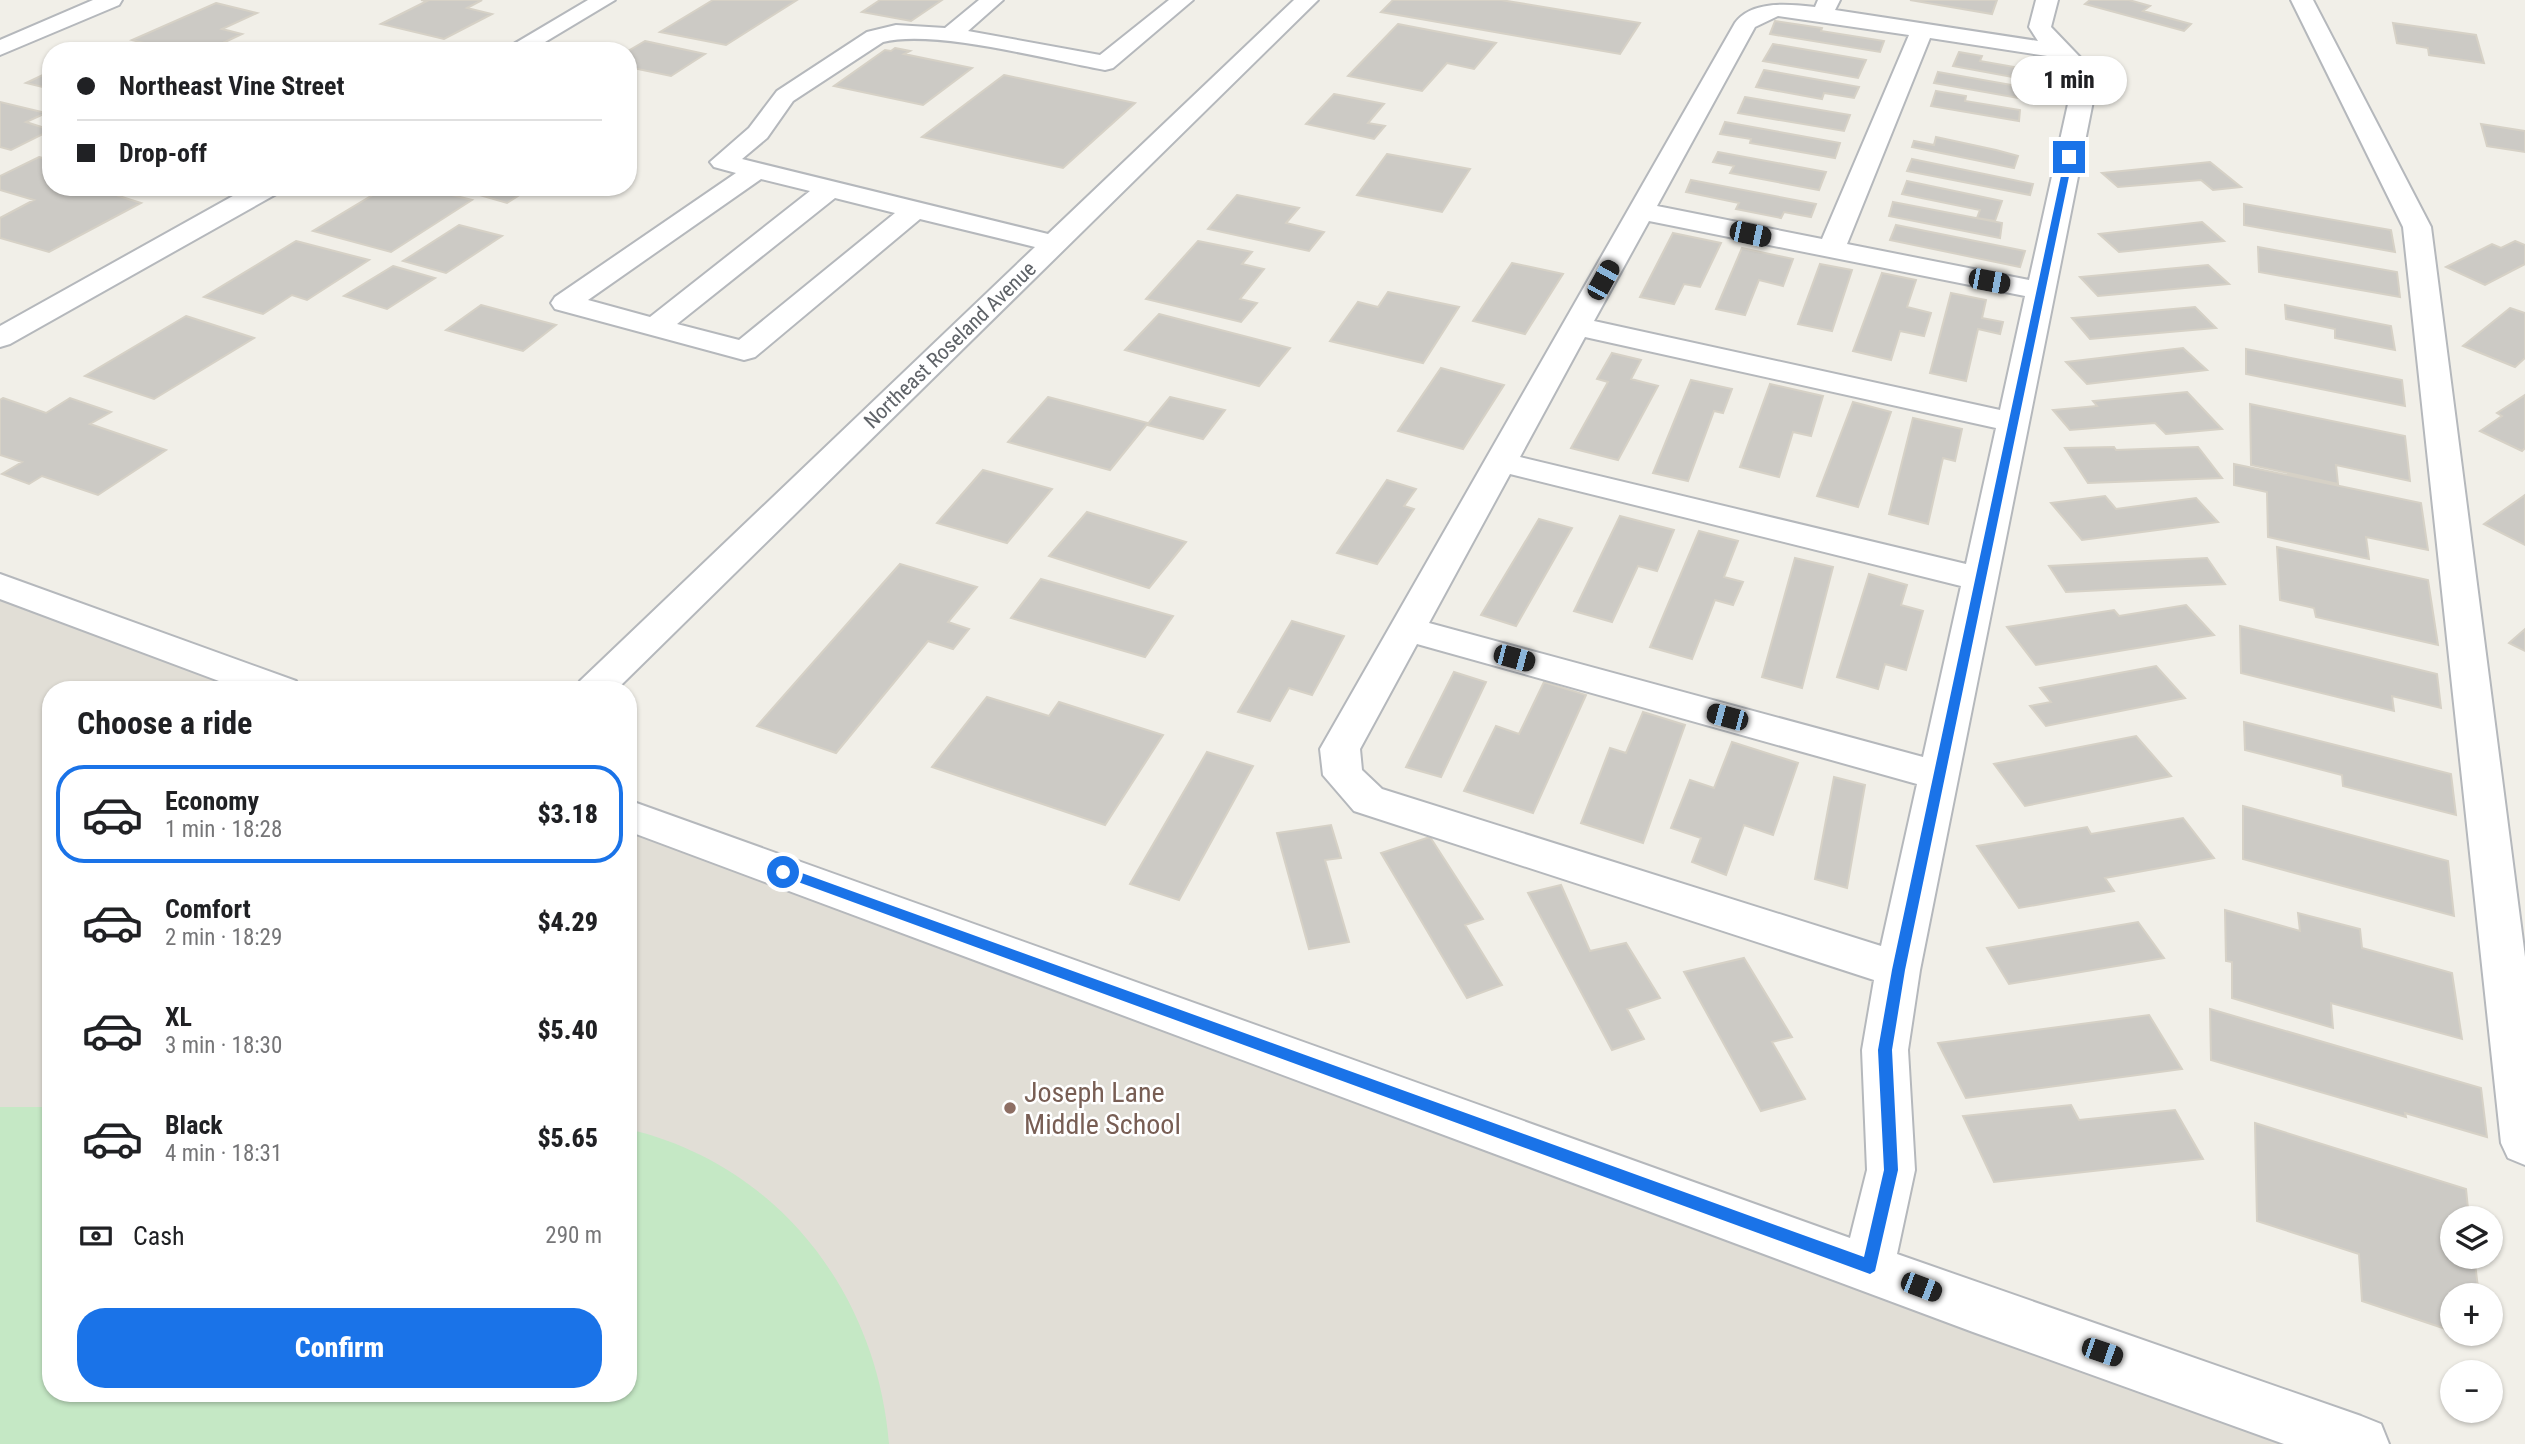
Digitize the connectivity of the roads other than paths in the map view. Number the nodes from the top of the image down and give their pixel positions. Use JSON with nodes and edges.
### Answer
{"nodes":[{"id":1,"x":111,"y":0,"type":"edge"},
{"id":2,"x":604,"y":0,"type":"edge"},
{"id":3,"x":992,"y":0,"type":"edge"},
{"id":4,"x":1182,"y":0,"type":"edge"},
{"id":5,"x":1307,"y":0,"type":"edge"},
{"id":6,"x":2047,"y":0,"type":"edge"},
{"id":7,"x":2302,"y":0,"type":"edge"},
{"id":8,"x":1826,"y":7,"type":"edge"},
{"id":9,"x":1922,"y":30,"type":"junction"},
{"id":10,"x":950,"y":35,"type":"junction"},
{"id":11,"x":529,"y":42,"type":"edge"},
{"id":12,"x":0,"y":48,"type":"edge"},
{"id":13,"x":2058,"y":51,"type":"junction"},
{"id":14,"x":757,"y":170,"type":"junction"},
{"id":15,"x":831,"y":188,"type":"junction"},
{"id":16,"x":253,"y":196,"type":"edge"},
{"id":17,"x":916,"y":209,"type":"junction"},
{"id":18,"x":1641,"y":211,"type":"junction"},
{"id":19,"x":1054,"y":244,"type":"junction"},
{"id":20,"x":1831,"y":250,"type":"junction"},
{"id":21,"x":2041,"y":291,"type":"junction"},
{"id":22,"x":1577,"y":326,"type":"junction"},
{"id":23,"x":655,"y":327,"type":"junction"},
{"id":24,"x":0,"y":338,"type":"edge"},
{"id":25,"x":2014,"y":422,"type":"junction"},
{"id":26,"x":1500,"y":463,"type":"junction"},
{"id":27,"x":1981,"y":579,"type":"junction"},
{"id":28,"x":0,"y":586,"type":"edge"},
{"id":29,"x":1407,"y":629,"type":"junction"},
{"id":30,"x":259,"y":681,"type":"edge"},
{"id":31,"x":602,"y":681,"type":"edge"},
{"id":32,"x":1940,"y":776,"type":"junction"},
{"id":33,"x":637,"y":818,"type":"edge"},
{"id":34,"x":1898,"y":970,"type":"junction"},
{"id":35,"x":2525,"y":1143,"type":"edge"},
{"id":36,"x":1870,"y":1266,"type":"junction"},
{"id":37,"x":2302,"y":1433,"type":"edge"},
{"id":38,"x":2361,"y":1444,"type":"edge"}],
"edges":[{"from":1,"to":12,"type":"street"},
{"from":2,"to":11,"type":"street"},
{"from":3,"to":10,"type":"street"},
{"from":4,"to":10,"type":"street"},
{"from":5,"to":19,"type":"street","name":"Northeast Roseland Avenue"},
{"from":6,"to":13,"type":"street"},
{"from":7,"to":35,"type":"street"},
{"from":8,"to":9,"type":"street"},
{"from":8,"to":18,"type":"street"},
{"from":9,"to":13,"type":"street"},
{"from":9,"to":20,"type":"street"},
{"from":10,"to":14,"type":"street"},
{"from":13,"to":21,"type":"street"},
{"from":14,"to":15,"type":"street"},
{"from":14,"to":23,"type":"street"},
{"from":15,"to":17,"type":"street"},
{"from":15,"to":23,"type":"street"},
{"from":16,"to":24,"type":"street"},
{"from":17,"to":19,"type":"street"},
{"from":17,"to":23,"type":"street"},
{"from":18,"to":20,"type":"street"},
{"from":18,"to":22,"type":"street"},
{"from":19,"to":31,"type":"street","name":"Northeast Roseland Avenue"},
{"from":20,"to":21,"type":"street"},
{"from":21,"to":25,"type":"street"},
{"from":22,"to":25,"type":"street"},
{"from":22,"to":26,"type":"street"},
{"from":25,"to":27,"type":"street"},
{"from":26,"to":27,"type":"street"},
{"from":26,"to":29,"type":"street"},
{"from":27,"to":32,"type":"street"},
{"from":28,"to":30,"type":"street"},
{"from":29,"to":32,"type":"street"},
{"from":29,"to":34,"type":"street"},
{"from":32,"to":34,"type":"street"},
{"from":33,"to":36,"type":"street"},
{"from":34,"to":36,"type":"street"},
{"from":36,"to":37,"type":"street"},
{"from":37,"to":38,"type":"street"}]}
